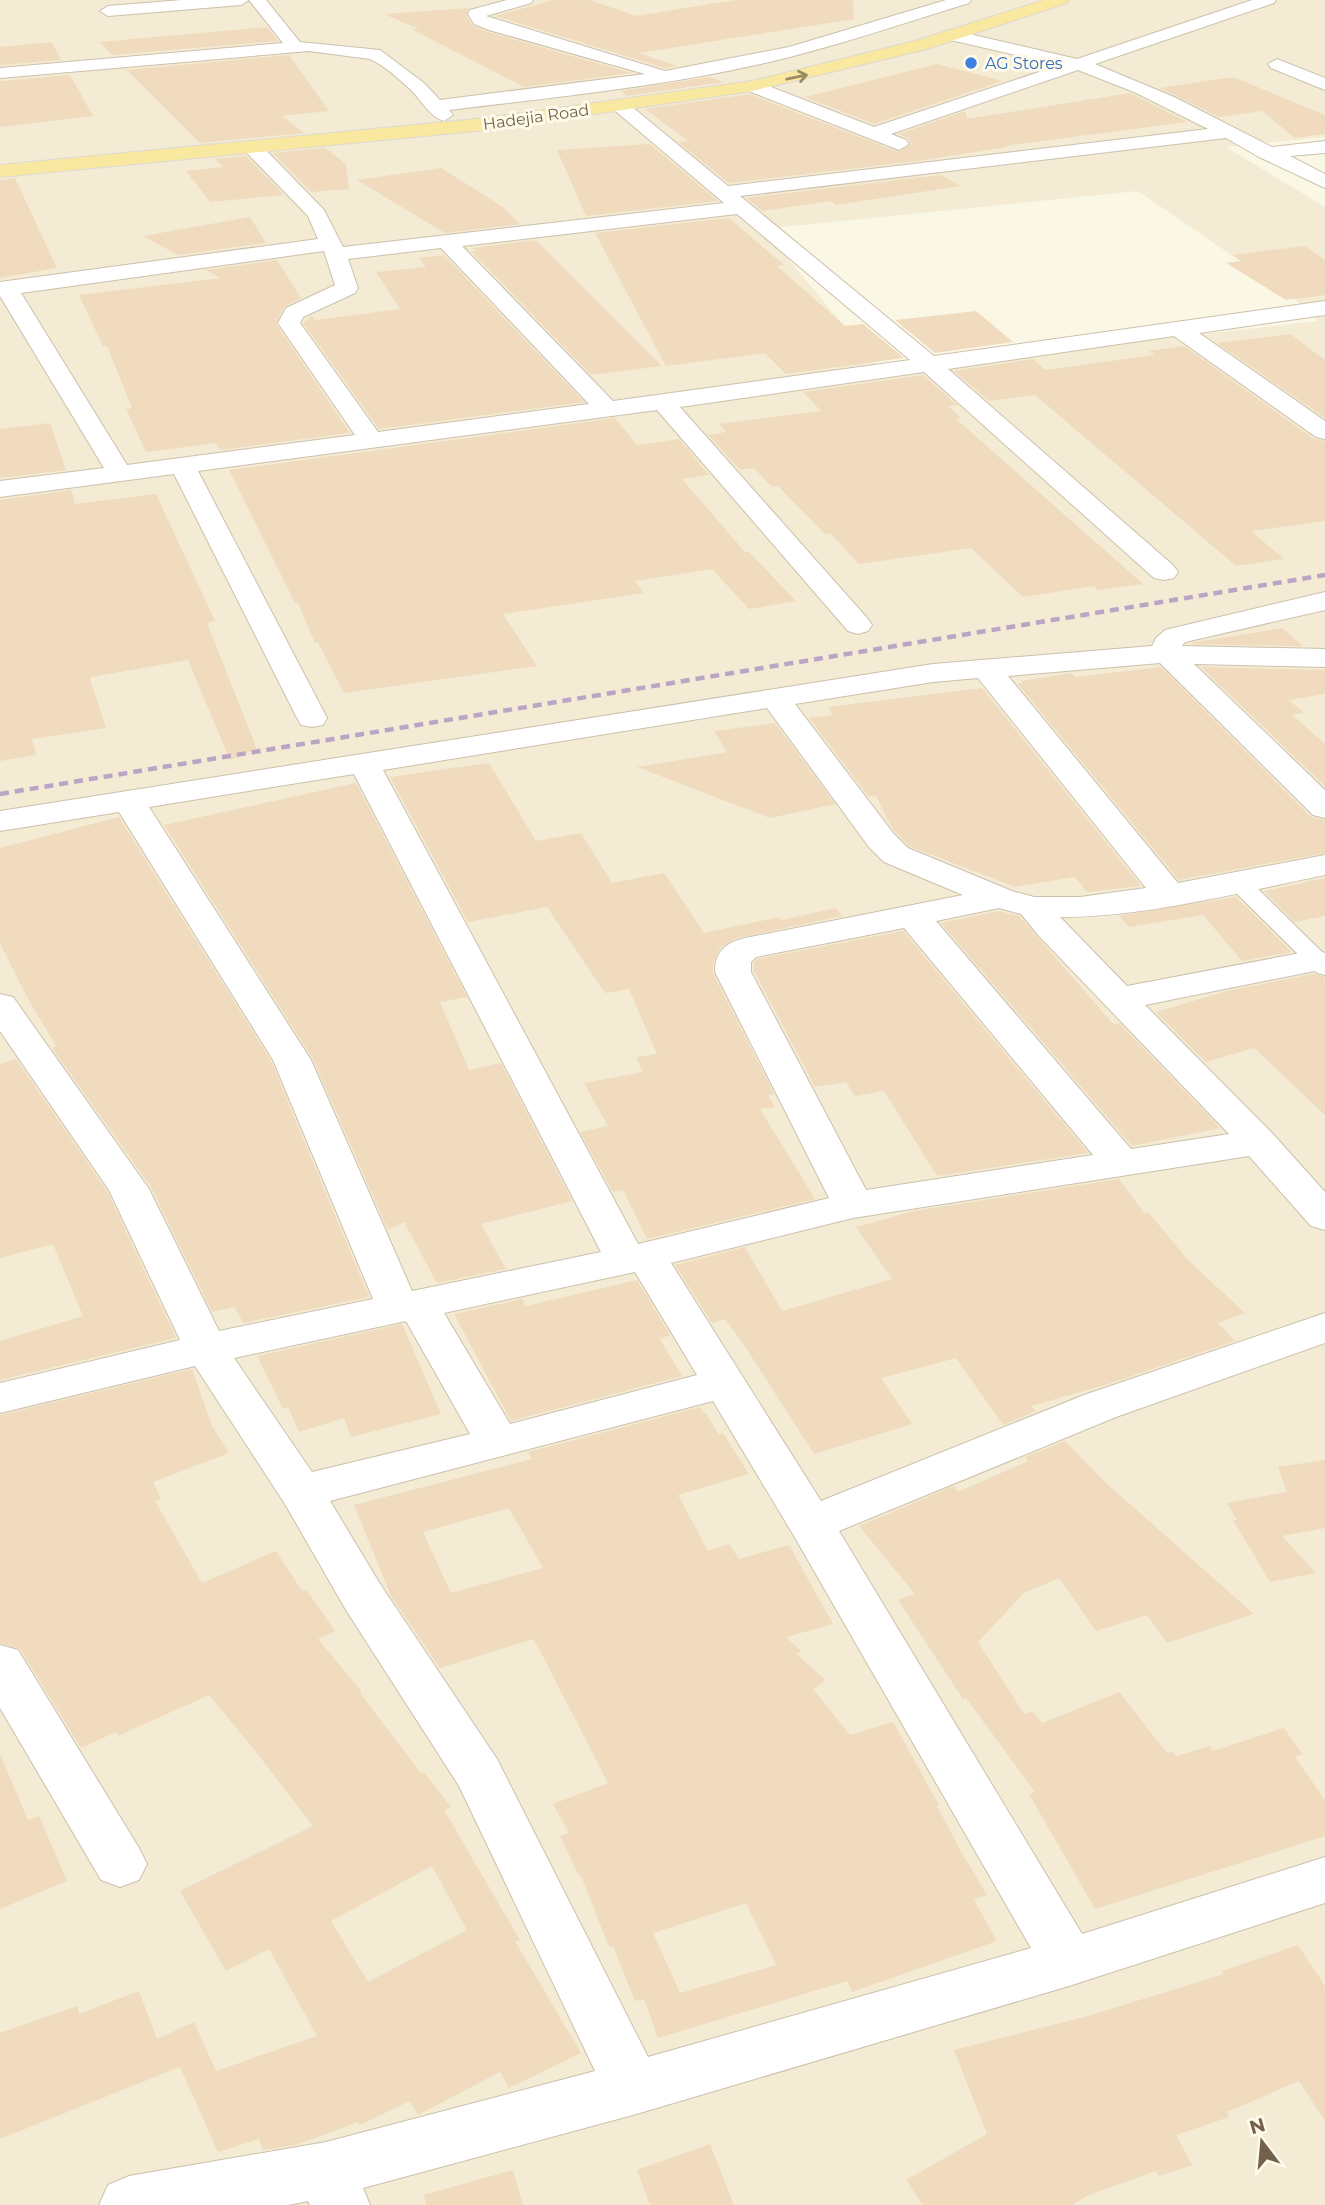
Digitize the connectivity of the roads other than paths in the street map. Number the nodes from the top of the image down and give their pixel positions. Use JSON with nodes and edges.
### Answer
{"nodes":[{"id":1,"x":241,"y":0,"type":"edge"},
{"id":2,"x":257,"y":0,"type":"edge"},
{"id":3,"x":963,"y":0,"type":"edge"},
{"id":4,"x":1013,"y":0,"type":"edge"},
{"id":5,"x":1061,"y":0,"type":"edge"},
{"id":6,"x":1268,"y":0,"type":"edge"},
{"id":7,"x":510,"y":1,"type":"edge"},
{"id":8,"x":104,"y":5,"type":"edge"},
{"id":9,"x":122,"y":26,"type":"dead end"},
{"id":10,"x":952,"y":35,"type":"junction"},
{"id":11,"x":136,"y":42,"type":"dead end"},
{"id":12,"x":294,"y":46,"type":"junction"},
{"id":13,"x":151,"y":59,"type":"junction"},
{"id":14,"x":1277,"y":64,"type":"dead end"},
{"id":15,"x":1080,"y":65,"type":"junction"},
{"id":16,"x":0,"y":72,"type":"edge"},
{"id":17,"x":667,"y":75,"type":"junction"},
{"id":18,"x":687,"y":83,"type":"junction"},
{"id":19,"x":1325,"y":85,"type":"edge"},
{"id":20,"x":752,"y":86,"type":"junction"},
{"id":21,"x":619,"y":105,"type":"junction"},
{"id":22,"x":440,"y":110,"type":"junction"},
{"id":23,"x":479,"y":118,"type":"junction"},
{"id":24,"x":1228,"y":132,"type":"junction"},
{"id":25,"x":876,"y":133,"type":"junction"},
{"id":26,"x":252,"y":147,"type":"junction"},
{"id":27,"x":1325,"y":147,"type":"edge"},
{"id":28,"x":1266,"y":153,"type":"junction"},
{"id":29,"x":0,"y":160,"type":"edge"},
{"id":30,"x":942,"y":164,"type":"junction"},
{"id":31,"x":0,"y":172,"type":"edge"},
{"id":32,"x":1325,"y":182,"type":"edge"},
{"id":33,"x":724,"y":192,"type":"junction"},
{"id":34,"x":744,"y":207,"type":"junction"},
{"id":35,"x":447,"y":242,"type":"junction"},
{"id":36,"x":333,"y":249,"type":"junction"},
{"id":37,"x":3,"y":288,"type":"edge"},
{"id":38,"x":1325,"y":309,"type":"edge"},
{"id":39,"x":1177,"y":328,"type":"junction"},
{"id":40,"x":928,"y":363,"type":"junction"},
{"id":41,"x":663,"y":402,"type":"junction"},
{"id":42,"x":607,"y":409,"type":"junction"},
{"id":43,"x":1325,"y":432,"type":"edge"},
{"id":44,"x":370,"y":439,"type":"junction"},
{"id":45,"x":183,"y":464,"type":"junction"},
{"id":46,"x":119,"y":472,"type":"junction"},
{"id":47,"x":0,"y":489,"type":"edge"},
{"id":48,"x":1164,"y":572,"type":"dead end"},
{"id":49,"x":1325,"y":601,"type":"edge"},
{"id":50,"x":858,"y":625,"type":"dead end"},
{"id":51,"x":1167,"y":654,"type":"junction"},
{"id":52,"x":1325,"y":657,"type":"edge"},
{"id":53,"x":987,"y":670,"type":"junction"},
{"id":54,"x":776,"y":699,"type":"junction"},
{"id":55,"x":312,"y":718,"type":"dead end"},
{"id":56,"x":364,"y":764,"type":"junction"},
{"id":57,"x":129,"y":802,"type":"junction"},
{"id":58,"x":1325,"y":808,"type":"edge"},
{"id":59,"x":0,"y":821,"type":"edge"},
{"id":60,"x":1325,"y":865,"type":"edge"},
{"id":61,"x":1237,"y":881,"type":"junction"},
{"id":62,"x":1170,"y":895,"type":"junction"},
{"id":63,"x":1017,"y":902,"type":"junction"},
{"id":64,"x":913,"y":916,"type":"junction"},
{"id":65,"x":1320,"y":964,"type":"edge"},
{"id":66,"x":1118,"y":999,"type":"junction"},
{"id":67,"x":0,"y":1005,"type":"edge"},
{"id":68,"x":1258,"y":1142,"type":"junction"},
{"id":69,"x":1121,"y":1163,"type":"junction"},
{"id":70,"x":853,"y":1205,"type":"junction"},
{"id":71,"x":1325,"y":1217,"type":"edge"},
{"id":72,"x":636,"y":1258,"type":"junction"},
{"id":73,"x":408,"y":1306,"type":"junction"},
{"id":74,"x":1325,"y":1327,"type":"edge"},
{"id":75,"x":206,"y":1349,"type":"junction"},
{"id":76,"x":724,"y":1383,"type":"junction"},
{"id":77,"x":0,"y":1398,"type":"edge"},
{"id":78,"x":498,"y":1443,"type":"junction"},
{"id":79,"x":301,"y":1492,"type":"junction"},
{"id":80,"x":811,"y":1524,"type":"junction"},
{"id":81,"x":0,"y":1664,"type":"edge"},
{"id":82,"x":120,"y":1864,"type":"dead end"},
{"id":83,"x":1325,"y":1880,"type":"edge"},
{"id":84,"x":1069,"y":1962,"type":"junction"},
{"id":85,"x":633,"y":2088,"type":"junction"},
{"id":86,"x":333,"y":2187,"type":"edge"},
{"id":87,"x":129,"y":2205,"type":"edge"}],
"edges":[{"from":1,"to":8,"type":"street"},
{"from":2,"to":12,"type":"street"},
{"from":3,"to":17,"type":"street"},
{"from":4,"to":18,"type":"main road","name":"Hadejia Road"},
{"from":5,"to":10,"type":"main road","name":"Hadejia Road"},
{"from":6,"to":15,"type":"street"},
{"from":7,"to":17,"type":"street"},
{"from":8,"to":9,"type":"street"},
{"from":10,"to":15,"type":"street"},
{"from":20,"to":10,"type":"main road","name":"Hadejia Road","one_way":true},
{"from":11,"to":13,"type":"street"},
{"from":12,"to":13,"type":"street"},
{"from":12,"to":22,"type":"street"},
{"from":13,"to":16,"type":"street"},
{"from":14,"to":19,"type":"street"},
{"from":15,"to":24,"type":"street"},
{"from":15,"to":25,"type":"street"},
{"from":17,"to":18,"type":"street"},
{"from":17,"to":22,"type":"street"},
{"from":18,"to":23,"type":"main road","name":"Hadejia Road"},
{"from":20,"to":21,"type":"main road","name":"Hadejia Road"},
{"from":20,"to":25,"type":"street"},
{"from":21,"to":23,"type":"main road","name":"Hadejia Road"},
{"from":21,"to":33,"type":"street"},
{"from":22,"to":23,"type":"main road","name":"Hadejia Road"},
{"from":22,"to":29,"type":"main road","name":"Hadejia Road"},
{"from":23,"to":26,"type":"main road","name":"Hadejia Road"},
{"from":24,"to":28,"type":"street"},
{"from":24,"to":30,"type":"street"},
{"from":25,"to":30,"type":"street"},
{"from":26,"to":31,"type":"main road","name":"Hadejia Road"},
{"from":26,"to":36,"type":"street"},
{"from":27,"to":28,"type":"street"},
{"from":28,"to":32,"type":"street"},
{"from":30,"to":33,"type":"street"},
{"from":33,"to":34,"type":"street"},
{"from":34,"to":35,"type":"street"},
{"from":34,"to":40,"type":"street"},
{"from":35,"to":36,"type":"street"},
{"from":35,"to":42,"type":"street"},
{"from":36,"to":37,"type":"street"},
{"from":36,"to":44,"type":"street"},
{"from":37,"to":46,"type":"street"},
{"from":38,"to":39,"type":"street"},
{"from":39,"to":40,"type":"street"},
{"from":39,"to":43,"type":"street"},
{"from":40,"to":41,"type":"street"},
{"from":40,"to":48,"type":"street"},
{"from":41,"to":42,"type":"street"},
{"from":41,"to":50,"type":"street"},
{"from":42,"to":44,"type":"street"},
{"from":44,"to":45,"type":"street"},
{"from":45,"to":46,"type":"street"},
{"from":45,"to":55,"type":"street"},
{"from":46,"to":47,"type":"street"},
{"from":49,"to":51,"type":"street"},
{"from":51,"to":52,"type":"street"},
{"from":51,"to":53,"type":"street"},
{"from":51,"to":58,"type":"street"},
{"from":53,"to":54,"type":"street"},
{"from":53,"to":62,"type":"street"},
{"from":54,"to":56,"type":"street"},
{"from":54,"to":63,"type":"street"},
{"from":56,"to":57,"type":"street"},
{"from":56,"to":72,"type":"street"},
{"from":57,"to":59,"type":"street"},
{"from":57,"to":73,"type":"street"},
{"from":60,"to":61,"type":"street"},
{"from":61,"to":62,"type":"street"},
{"from":61,"to":65,"type":"lane"},
{"from":62,"to":63,"type":"street"},
{"from":63,"to":64,"type":"street"},
{"from":63,"to":66,"type":"street"},
{"from":64,"to":69,"type":"street"},
{"from":64,"to":70,"type":"street"},
{"from":65,"to":66,"type":"street"},
{"from":66,"to":68,"type":"street"},
{"from":67,"to":75,"type":"street"},
{"from":68,"to":69,"type":"street"},
{"from":68,"to":71,"type":"street"},
{"from":69,"to":70,"type":"street"},
{"from":70,"to":72,"type":"street"},
{"from":72,"to":73,"type":"street"},
{"from":72,"to":76,"type":"street"},
{"from":73,"to":75,"type":"street"},
{"from":73,"to":78,"type":"street"},
{"from":74,"to":80,"type":"street"},
{"from":75,"to":77,"type":"street"},
{"from":75,"to":79,"type":"street"},
{"from":76,"to":78,"type":"street"},
{"from":76,"to":80,"type":"street"},
{"from":78,"to":79,"type":"street"},
{"from":79,"to":85,"type":"street"},
{"from":80,"to":84,"type":"street"},
{"from":81,"to":82,"type":"street"},
{"from":83,"to":84,"type":"street"},
{"from":84,"to":85,"type":"street"},
{"from":85,"to":86,"type":"street"},
{"from":86,"to":87,"type":"street"}]}
